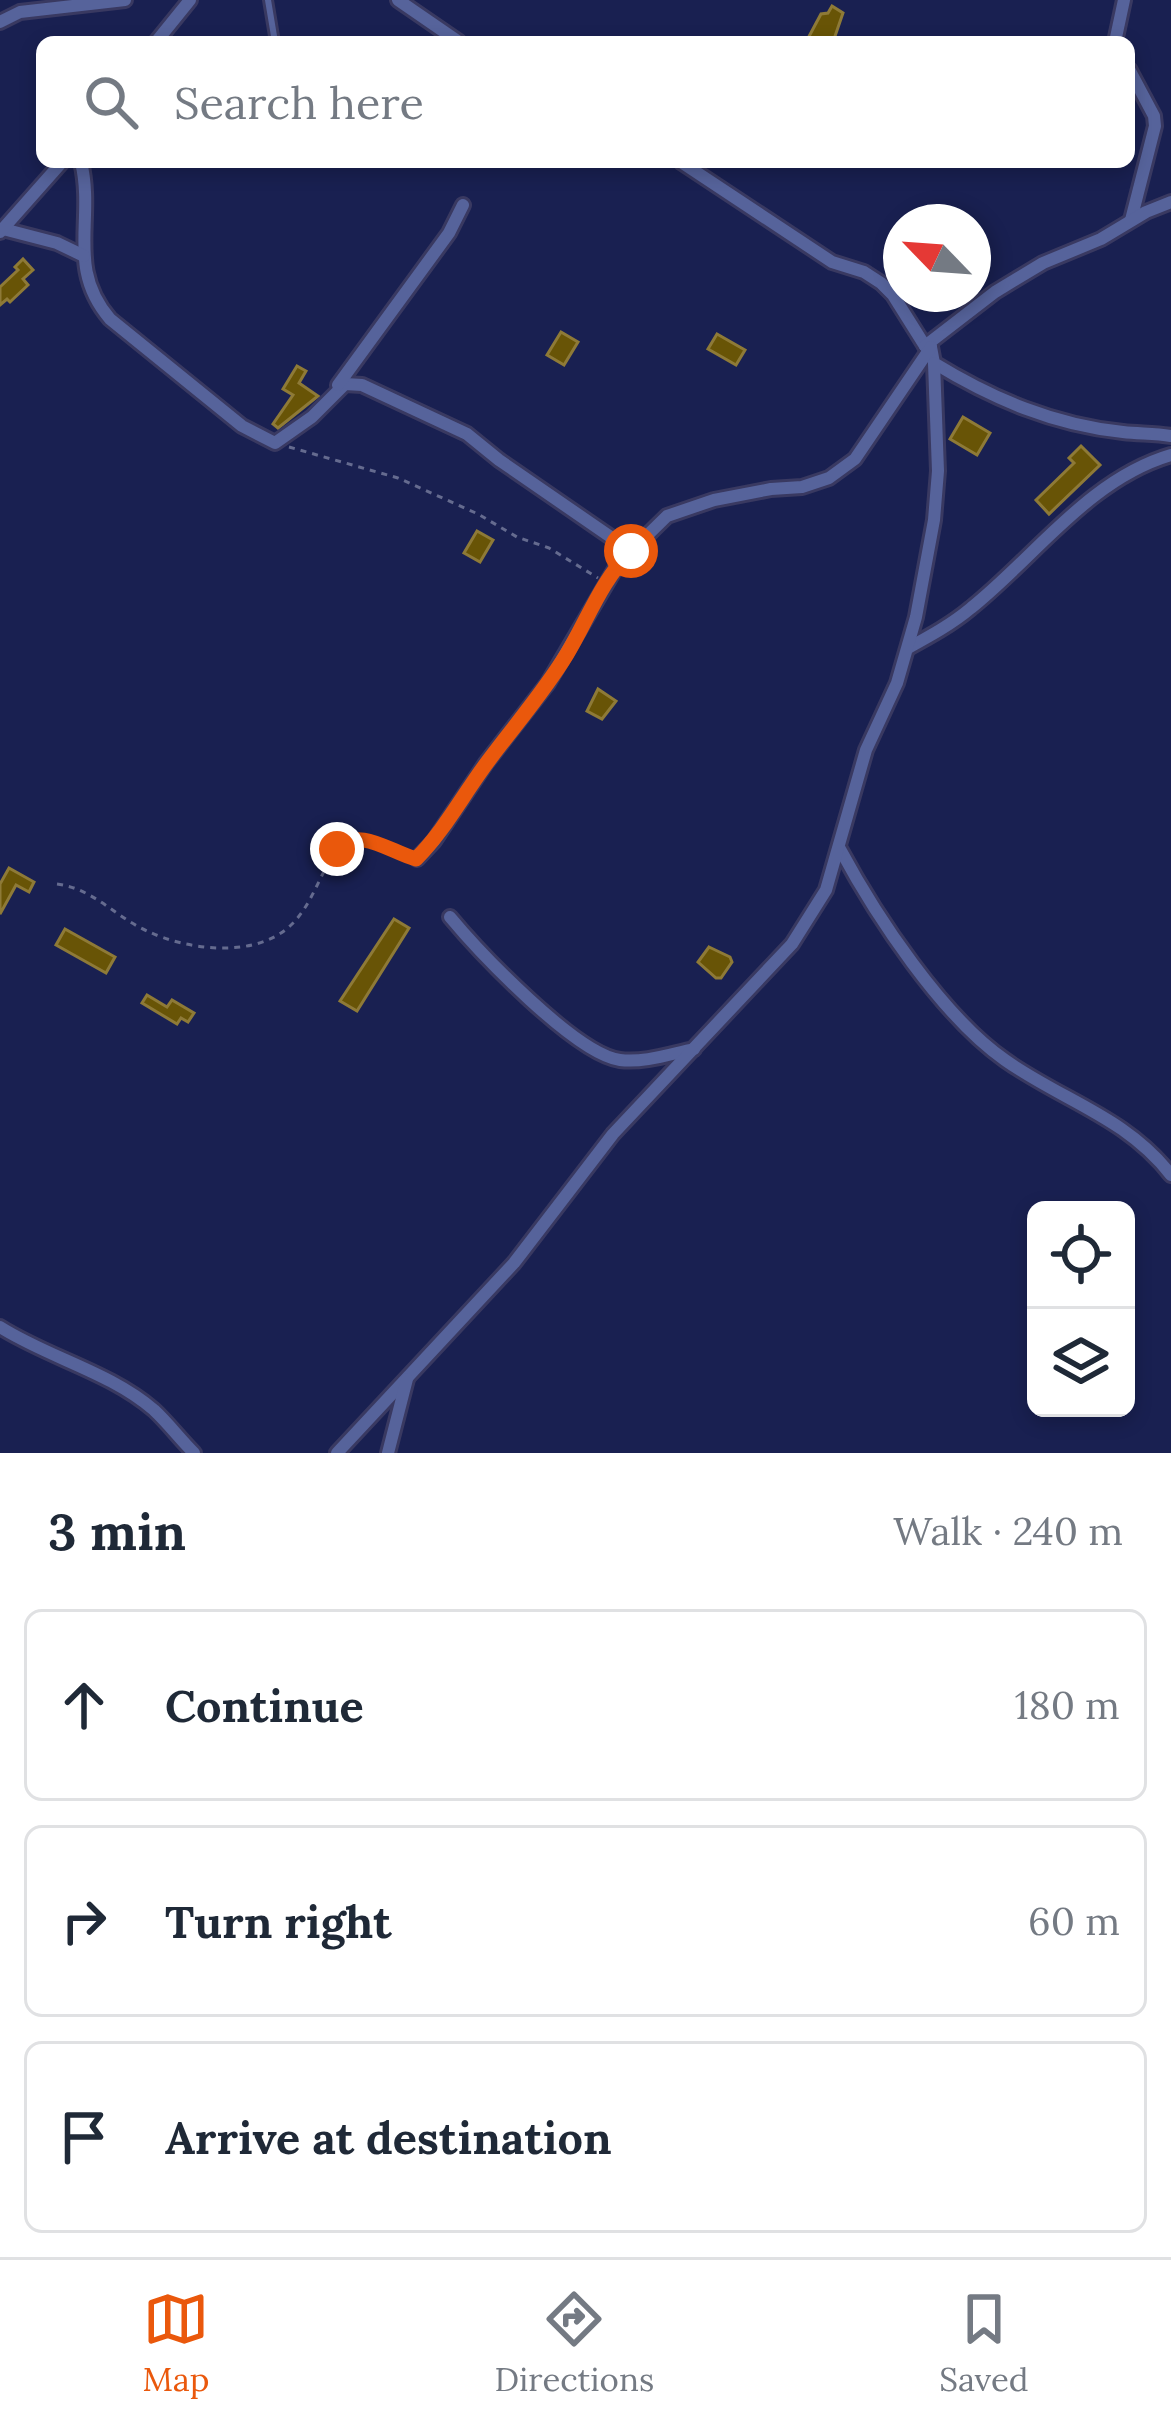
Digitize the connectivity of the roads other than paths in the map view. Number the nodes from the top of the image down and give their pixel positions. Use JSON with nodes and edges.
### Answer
{"nodes":[{"id":1,"x":125,"y":0,"type":"edge"},
{"id":2,"x":190,"y":0,"type":"edge"},
{"id":3,"x":268,"y":0,"type":"edge"},
{"id":4,"x":398,"y":0,"type":"edge"},
{"id":5,"x":1124,"y":0,"type":"edge"},
{"id":6,"x":0,"y":22,"type":"edge"},
{"id":7,"x":161,"y":36,"type":"edge"},
{"id":8,"x":274,"y":36,"type":"edge"},
{"id":9,"x":450,"y":36,"type":"edge"},
{"id":10,"x":1116,"y":36,"type":"edge"},
{"id":11,"x":1135,"y":80,"type":"edge"},
{"id":12,"x":57,"y":168,"type":"edge"},
{"id":13,"x":81,"y":168,"type":"edge"},
{"id":14,"x":690,"y":168,"type":"edge"},
{"id":15,"x":1171,"y":202,"type":"edge"},
{"id":16,"x":463,"y":206,"type":"dead end"},
{"id":17,"x":1130,"y":221,"type":"junction"},
{"id":18,"x":2,"y":230,"type":"edge"},
{"id":19,"x":84,"y":256,"type":"junction"},
{"id":20,"x":928,"y":346,"type":"junction"},
{"id":21,"x":934,"y":363,"type":"junction"},
{"id":22,"x":331,"y":396,"type":"junction"},
{"id":23,"x":1171,"y":436,"type":"edge"},
{"id":24,"x":1171,"y":455,"type":"edge"},
{"id":25,"x":631,"y":551,"type":"junction"},
{"id":26,"x":908,"y":648,"type":"junction"},
{"id":27,"x":839,"y":849,"type":"junction"},
{"id":28,"x":416,"y":859,"type":"road end"},
{"id":29,"x":450,"y":916,"type":"dead end"},
{"id":30,"x":695,"y":1048,"type":"junction"},
{"id":31,"x":1171,"y":1175,"type":"edge"},
{"id":32,"x":0,"y":1327,"type":"edge"},
{"id":33,"x":408,"y":1374,"type":"junction"},
{"id":34,"x":194,"y":1453,"type":"edge"},
{"id":35,"x":337,"y":1453,"type":"edge"},
{"id":36,"x":388,"y":1453,"type":"edge"}],
"edges":[{"from":1,"to":6,"type":"street"},
{"from":2,"to":7,"type":"street"},
{"from":3,"to":8,"type":"lane"},
{"from":4,"to":9,"type":"street"},
{"from":5,"to":10,"type":"street"},
{"from":11,"to":17,"type":"street"},
{"from":12,"to":18,"type":"street"},
{"from":13,"to":19,"type":"street"},
{"from":14,"to":20,"type":"street"},
{"from":15,"to":17,"type":"street"},
{"from":16,"to":22,"type":"street"},
{"from":17,"to":20,"type":"street"},
{"from":18,"to":19,"type":"street"},
{"from":19,"to":22,"type":"street"},
{"from":20,"to":21,"type":"street"},
{"from":20,"to":25,"type":"street"},
{"from":21,"to":23,"type":"street"},
{"from":21,"to":26,"type":"street"},
{"from":22,"to":25,"type":"street"},
{"from":24,"to":26,"type":"street"},
{"from":25,"to":28,"type":"street"},
{"from":26,"to":27,"type":"street"},
{"from":27,"to":30,"type":"street"},
{"from":27,"to":31,"type":"street"},
{"from":29,"to":30,"type":"street"},
{"from":30,"to":33,"type":"street"},
{"from":32,"to":34,"type":"street"},
{"from":33,"to":35,"type":"street"},
{"from":33,"to":36,"type":"street"}]}
